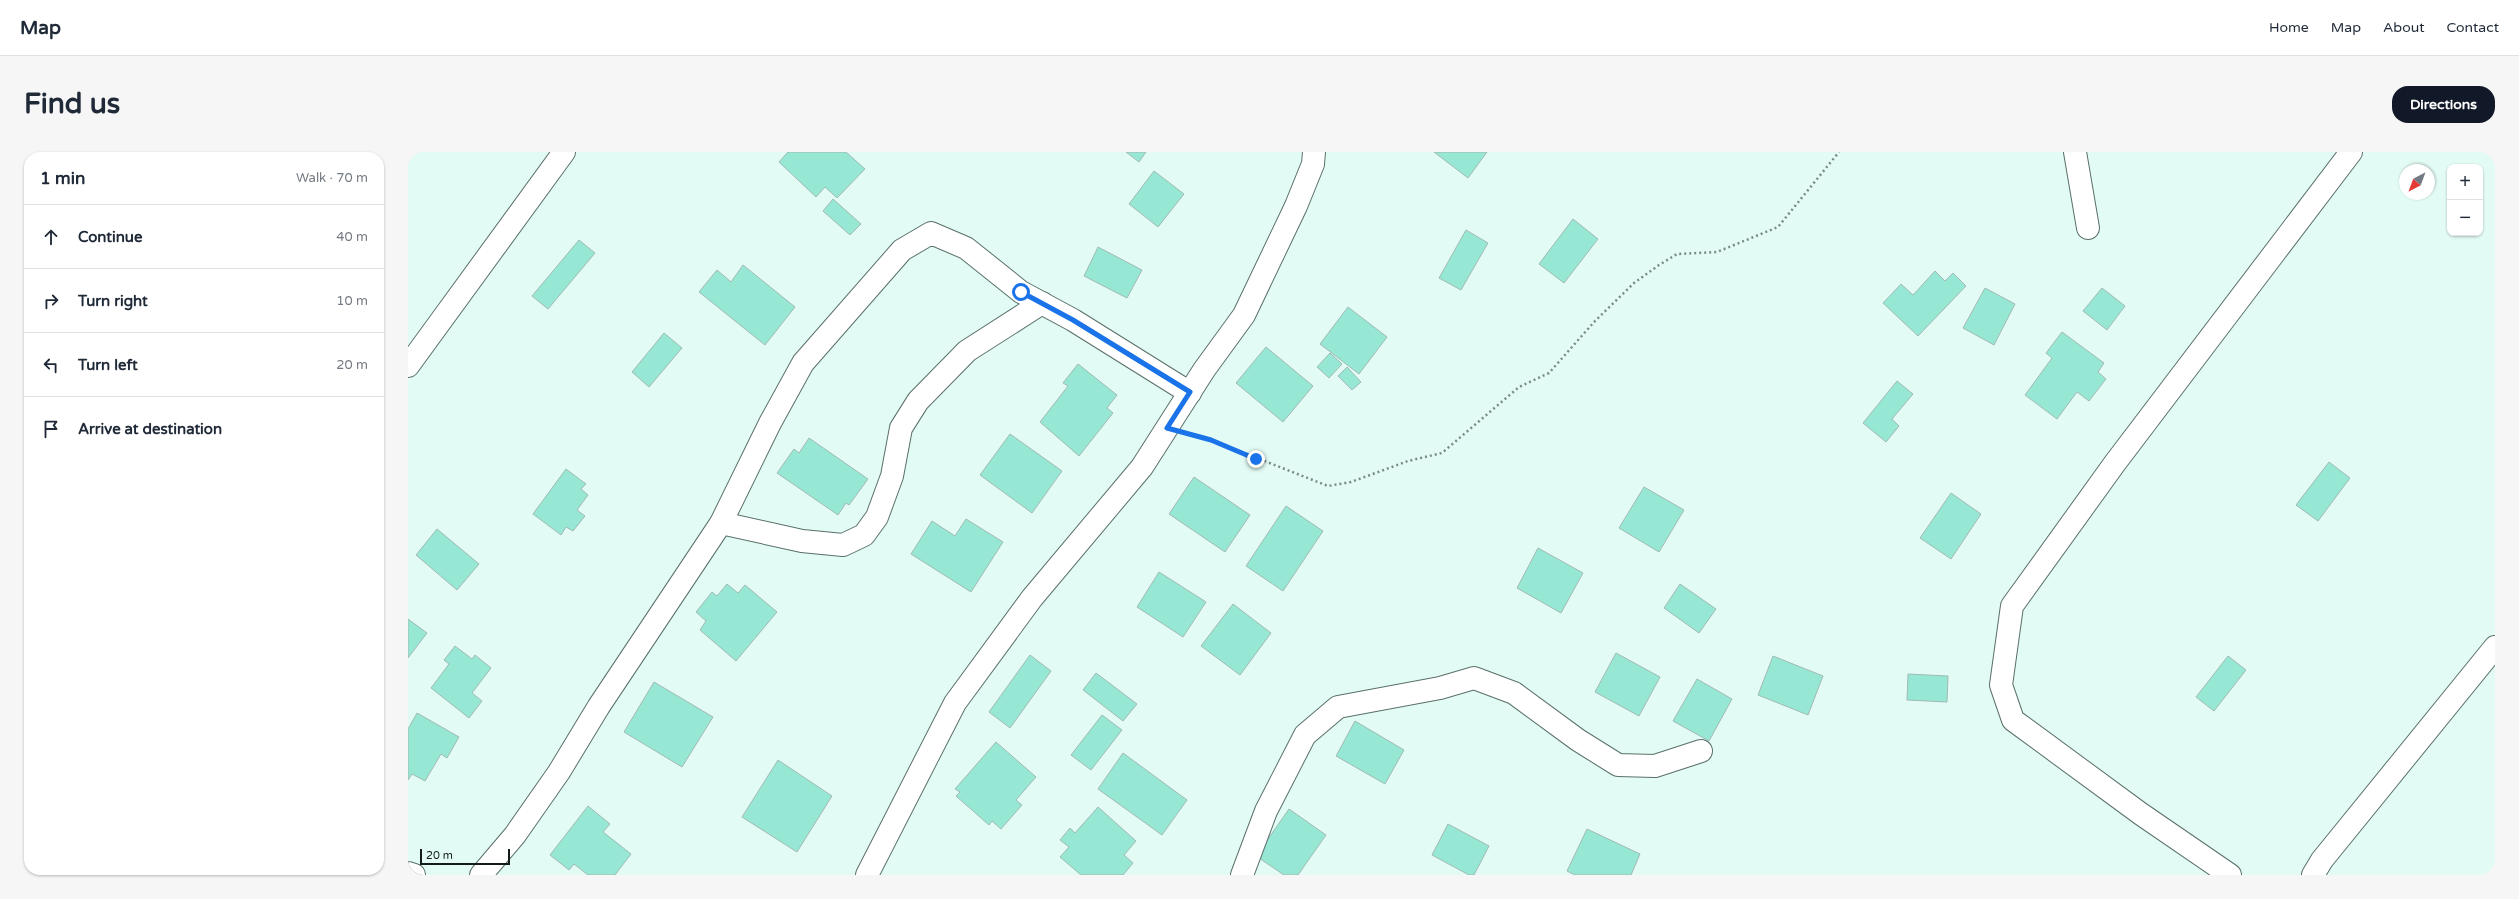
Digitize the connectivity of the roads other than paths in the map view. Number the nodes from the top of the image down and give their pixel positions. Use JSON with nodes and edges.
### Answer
{"nodes":[{"id":1,"x":564,"y":152,"type":"edge"},
{"id":2,"x":1314,"y":152,"type":"edge"},
{"id":3,"x":2074,"y":152,"type":"edge"},
{"id":4,"x":2351,"y":152,"type":"edge"},
{"id":5,"x":2088,"y":228,"type":"dead end"},
{"id":6,"x":1042,"y":303,"type":"junction"},
{"id":7,"x":408,"y":366,"type":"edge"},
{"id":8,"x":1190,"y":392,"type":"junction"},
{"id":9,"x":721,"y":523,"type":"junction"},
{"id":10,"x":2494,"y":654,"type":"edge"},
{"id":11,"x":1701,"y":751,"type":"dead end"},
{"id":12,"x":408,"y":873,"type":"edge"},
{"id":13,"x":414,"y":875,"type":"edge"},
{"id":14,"x":481,"y":875,"type":"edge"},
{"id":15,"x":867,"y":875,"type":"edge"},
{"id":16,"x":1242,"y":875,"type":"edge"},
{"id":17,"x":2230,"y":875,"type":"edge"},
{"id":18,"x":2313,"y":875,"type":"edge"}],
"edges":[{"from":1,"to":7,"type":"street"},
{"from":2,"to":8,"type":"street"},
{"from":3,"to":5,"type":"street"},
{"from":4,"to":17,"type":"street"},
{"from":6,"to":8,"type":"street"},
{"from":6,"to":9,"type":"street"},
{"from":6,"to":9,"type":"street"},
{"from":8,"to":15,"type":"street"},
{"from":9,"to":14,"type":"street"},
{"from":10,"to":18,"type":"street"},
{"from":11,"to":16,"type":"street"},
{"from":12,"to":13,"type":"street"}]}
